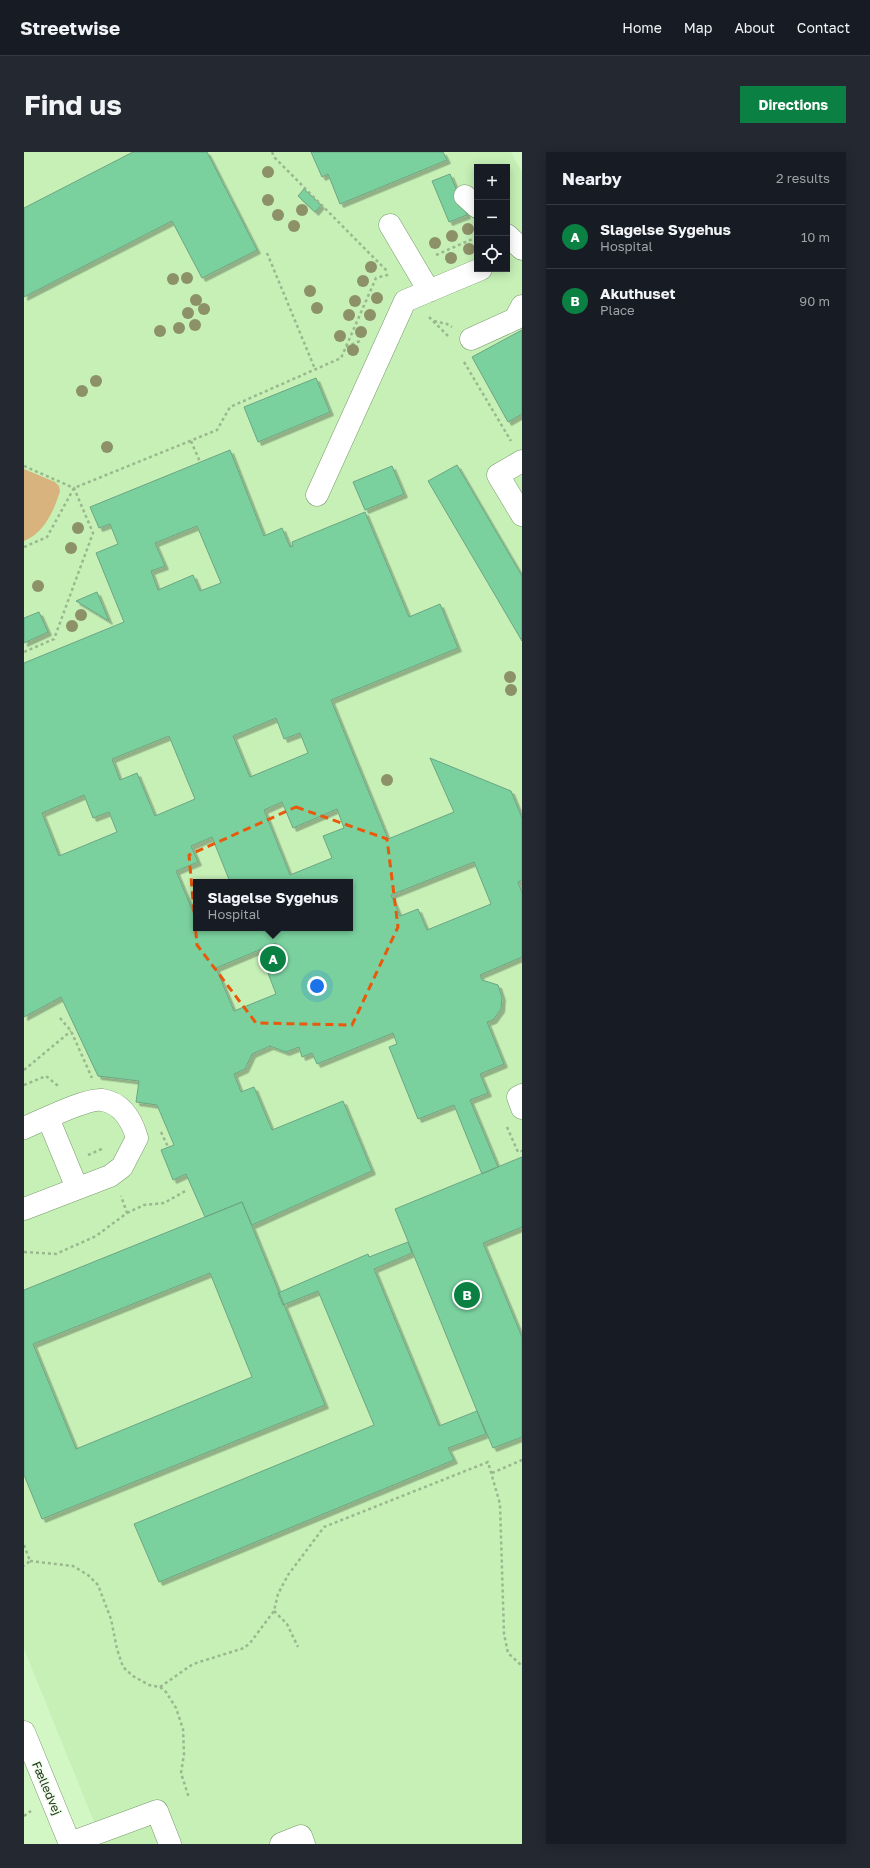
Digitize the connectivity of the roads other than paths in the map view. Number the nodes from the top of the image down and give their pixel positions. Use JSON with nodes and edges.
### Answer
{"nodes":[{"id":1,"x":390,"y":226,"type":"dead end"},
{"id":2,"x":508,"y":236,"type":"edge"},
{"id":3,"x":522,"y":250,"type":"edge"},
{"id":4,"x":510,"y":256,"type":"edge"},
{"id":5,"x":474,"y":272,"type":"edge"},
{"id":6,"x":429,"y":291,"type":"junction"},
{"id":7,"x":522,"y":306,"type":"edge"},
{"id":8,"x":471,"y":339,"type":"dead end"},
{"id":9,"x":522,"y":461,"type":"edge"},
{"id":10,"x":317,"y":495,"type":"dead end"},
{"id":11,"x":522,"y":515,"type":"edge"},
{"id":12,"x":522,"y":1095,"type":"edge"},
{"id":13,"x":522,"y":1108,"type":"edge"},
{"id":14,"x":48,"y":1118,"type":"junction"},
{"id":15,"x":24,"y":1128,"type":"edge"},
{"id":16,"x":77,"y":1188,"type":"junction"},
{"id":17,"x":24,"y":1209,"type":"edge"},
{"id":18,"x":24,"y":1732,"type":"edge"},
{"id":19,"x":30,"y":1763,"type":"edge"},
{"id":20,"x":70,"y":1843,"type":"edge"},
{"id":21,"x":170,"y":1844,"type":"edge"},
{"id":22,"x":281,"y":1844,"type":"edge"},
{"id":23,"x":304,"y":1844,"type":"edge"}],
"edges":[{"from":1,"to":6,"type":"street"},
{"from":2,"to":3,"type":"street"},
{"from":3,"to":4,"type":"street"},
{"from":5,"to":6,"type":"street"},
{"from":6,"to":10,"type":"street"},
{"from":7,"to":8,"type":"street"},
{"from":9,"to":11,"type":"street"},
{"from":12,"to":13,"type":"street"},
{"from":14,"to":15,"type":"street"},
{"from":14,"to":16,"type":"street"},
{"from":14,"to":16,"type":"street"},
{"from":16,"to":17,"type":"street"},
{"from":18,"to":19,"type":"street","name":"Fælledvej"},
{"from":19,"to":20,"type":"street","name":"Fælledvej"},
{"from":20,"to":21,"type":"street"},
{"from":22,"to":23,"type":"street"}]}
